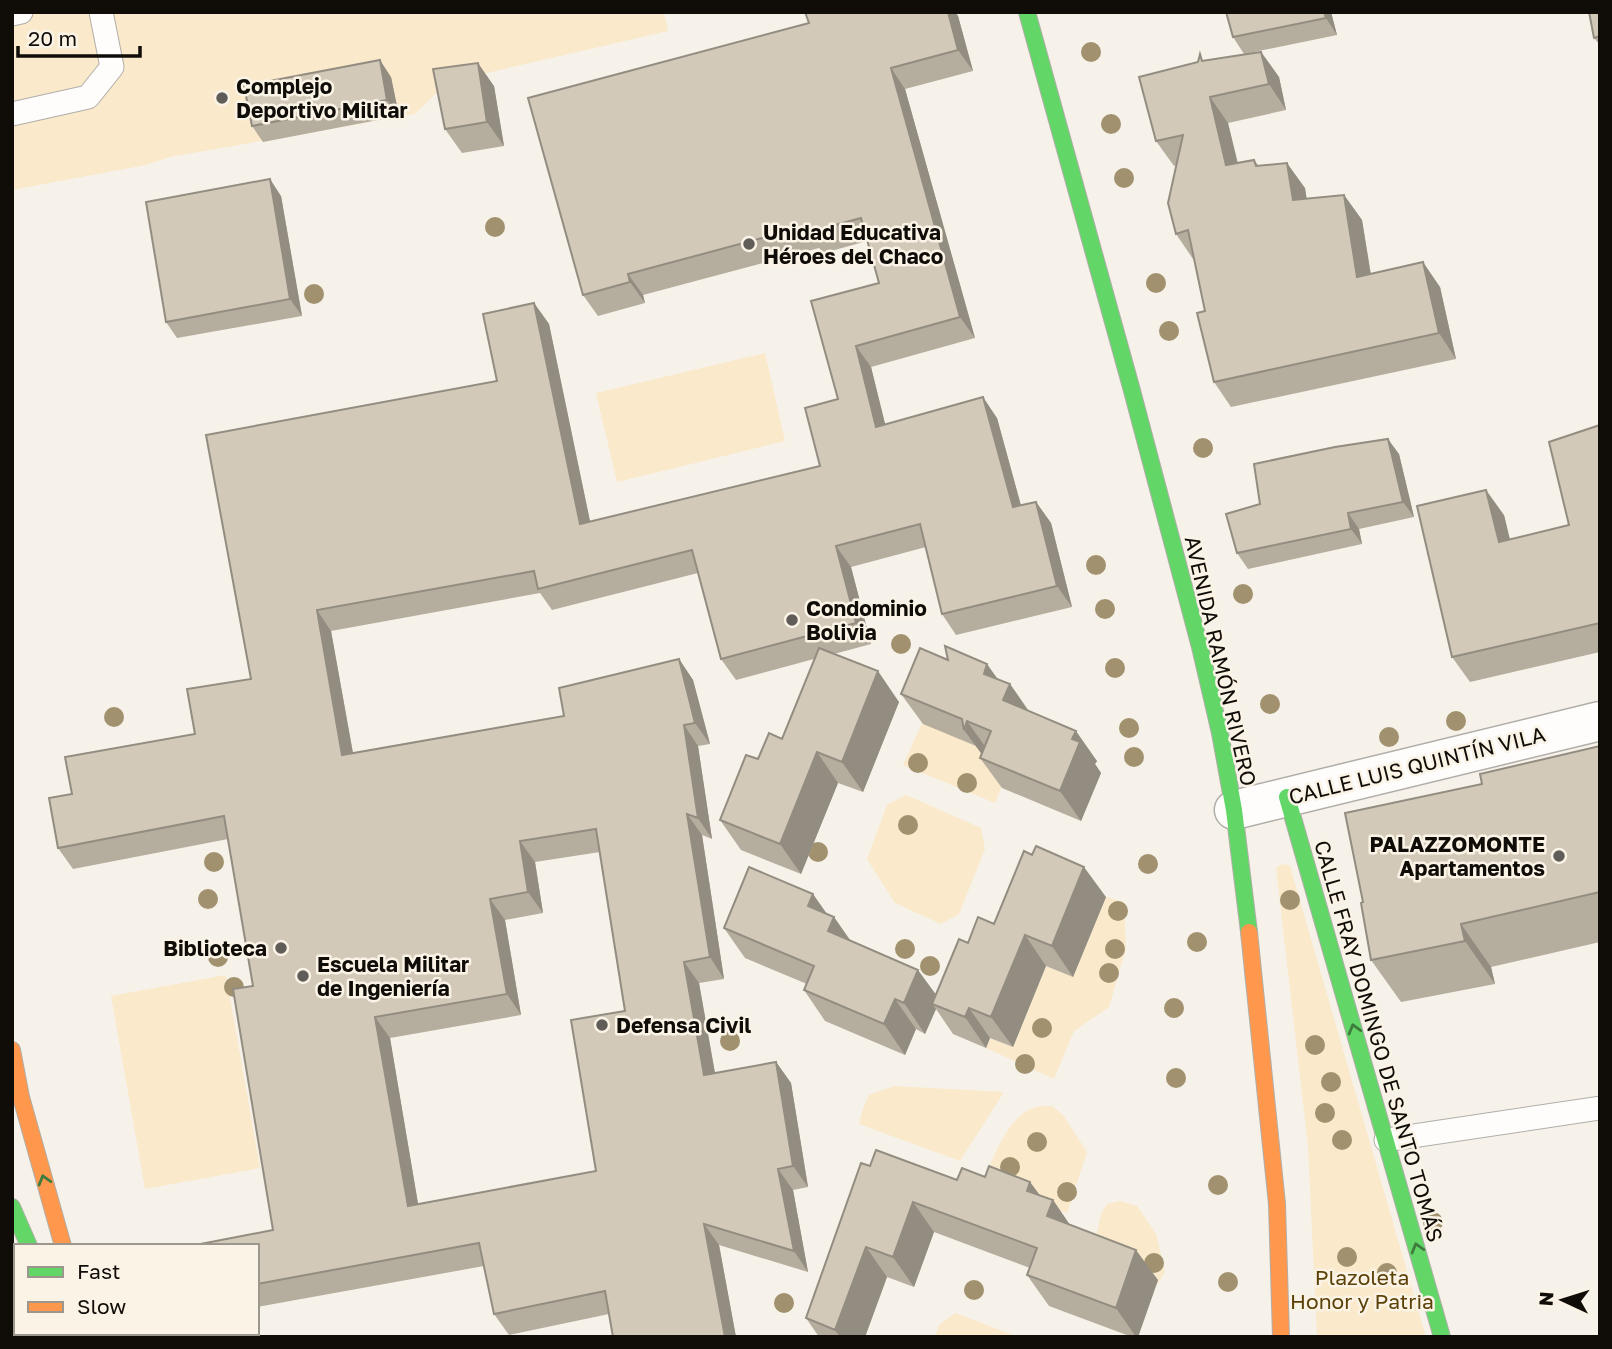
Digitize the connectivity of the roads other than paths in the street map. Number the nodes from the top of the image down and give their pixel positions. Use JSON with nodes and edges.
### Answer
{"nodes":[{"id":1,"x":21,"y":12,"type":"edge"},
{"id":2,"x":102,"y":12,"type":"edge"},
{"id":3,"x":1027,"y":12,"type":"edge"},
{"id":4,"x":12,"y":14,"type":"edge"},
{"id":5,"x":12,"y":114,"type":"edge"},
{"id":6,"x":1600,"y":721,"type":"edge"},
{"id":7,"x":1287,"y":797,"type":"junction"},
{"id":8,"x":1234,"y":810,"type":"junction"},
{"id":9,"x":12,"y":1050,"type":"edge"},
{"id":10,"x":1600,"y":1108,"type":"edge"},
{"id":11,"x":1386,"y":1140,"type":"junction"},
{"id":12,"x":12,"y":1208,"type":"edge"},
{"id":13,"x":28,"y":1244,"type":"edge"},
{"id":14,"x":61,"y":1244,"type":"edge"},
{"id":15,"x":1281,"y":1337,"type":"edge"},
{"id":16,"x":1442,"y":1337,"type":"edge"}],
"edges":[{"from":1,"to":4,"type":"lane"},
{"from":2,"to":5,"type":"lane"},
{"from":3,"to":8,"type":"street","name":"AVENIDA RAMÓN RIVERO"},
{"from":6,"to":7,"type":"street","name":"CALLE LUIS QUINTÍN VILA"},
{"from":7,"to":8,"type":"street","name":"CALLE LUIS QUINTÍN VILA"},
{"from":11,"to":7,"type":"street","name":"CALLE FRAY DOMINGO DE SANTO TOMÁS","one_way":true},
{"from":8,"to":15,"type":"street","name":"AVENIDA RAMÓN RIVERO"},
{"from":14,"to":9,"type":"street","one_way":true},
{"from":10,"to":11,"type":"lane"},
{"from":16,"to":11,"type":"street","name":"CALLE FRAY DOMINGO DE SANTO TOMÁS","one_way":true},
{"from":12,"to":13,"type":"street"}]}
